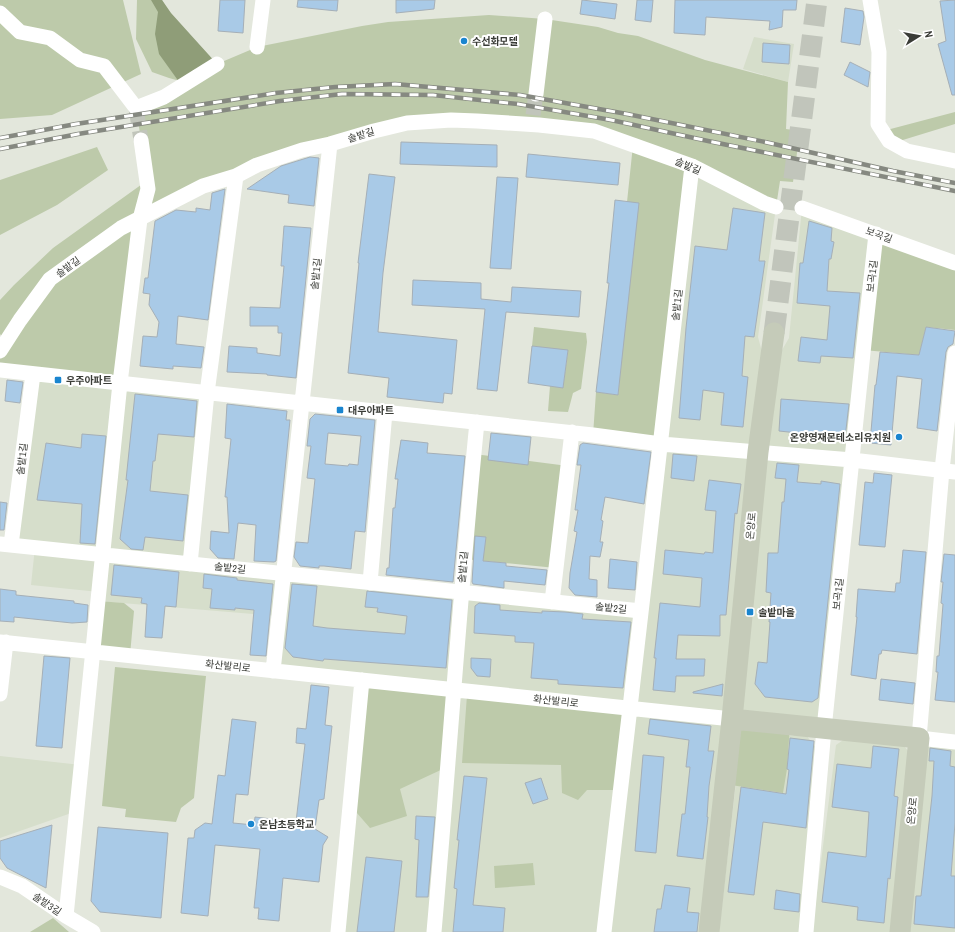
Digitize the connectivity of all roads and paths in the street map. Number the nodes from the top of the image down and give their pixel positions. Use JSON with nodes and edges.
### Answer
{"nodes":[{"id":1,"x":263,"y":0,"type":"edge"},
{"id":2,"x":870,"y":0,"type":"edge"},
{"id":3,"x":0,"y":13,"type":"edge"},
{"id":4,"x":545,"y":19,"type":"dead end"},
{"id":5,"x":257,"y":47,"type":"dead end"},
{"id":6,"x":217,"y":64,"type":"dead end"},
{"id":7,"x":536,"y":94,"type":"tunnel mouth"},
{"id":8,"x":141,"y":140,"type":"tunnel mouth"},
{"id":9,"x":330,"y":144,"type":"junction"},
{"id":10,"x":955,"y":161,"type":"edge"},
{"id":11,"x":692,"y":166,"type":"junction"},
{"id":12,"x":236,"y":176,"type":"junction"},
{"id":13,"x":776,"y":207,"type":"dead end"},
{"id":14,"x":802,"y":208,"type":"dead end"},
{"id":15,"x":140,"y":219,"type":"junction"},
{"id":16,"x":876,"y":234,"type":"junction"},
{"id":17,"x":955,"y":263,"type":"edge"},
{"id":18,"x":774,"y":333,"type":"tunnel mouth"},
{"id":19,"x":2,"y":342,"type":"edge"},
{"id":20,"x":955,"y":353,"type":"edge"},
{"id":21,"x":0,"y":370,"type":"edge"},
{"id":22,"x":33,"y":374,"type":"junction"},
{"id":23,"x":120,"y":383,"type":"junction"},
{"id":24,"x":207,"y":393,"type":"junction"},
{"id":25,"x":302,"y":403,"type":"junction"},
{"id":26,"x":385,"y":412,"type":"junction"},
{"id":27,"x":477,"y":422,"type":"junction"},
{"id":28,"x":572,"y":432,"type":"junction"},
{"id":29,"x":661,"y":444,"type":"junction"},
{"id":30,"x":758,"y":452,"type":"junction"},
{"id":31,"x":852,"y":460,"type":"junction"},
{"id":32,"x":949,"y":471,"type":"edge"},
{"id":33,"x":6,"y":544,"type":"edge"},
{"id":34,"x":103,"y":554,"type":"junction"},
{"id":35,"x":190,"y":564,"type":"junction"},
{"id":36,"x":283,"y":574,"type":"junction"},
{"id":37,"x":370,"y":583,"type":"junction"},
{"id":38,"x":460,"y":592,"type":"junction"},
{"id":39,"x":552,"y":602,"type":"junction"},
{"id":40,"x":641,"y":612,"type":"junction"},
{"id":41,"x":3,"y":642,"type":"edge"},
{"id":42,"x":93,"y":651,"type":"junction"},
{"id":43,"x":273,"y":671,"type":"junction"},
{"id":44,"x":362,"y":680,"type":"junction"},
{"id":45,"x":453,"y":690,"type":"junction"},
{"id":46,"x":0,"y":694,"type":"edge"},
{"id":47,"x":629,"y":708,"type":"junction"},
{"id":48,"x":732,"y":719,"type":"junction"},
{"id":49,"x":824,"y":729,"type":"junction"},
{"id":50,"x":919,"y":738,"type":"junction"},
{"id":51,"x":955,"y":742,"type":"edge"},
{"id":52,"x":0,"y":877,"type":"edge"},
{"id":53,"x":66,"y":916,"type":"junction"},
{"id":54,"x":88,"y":931,"type":"edge"},
{"id":55,"x":338,"y":932,"type":"edge"},
{"id":56,"x":434,"y":932,"type":"edge"},
{"id":57,"x":604,"y":932,"type":"edge"},
{"id":58,"x":709,"y":932,"type":"edge"},
{"id":59,"x":806,"y":932,"type":"edge"},
{"id":60,"x":900,"y":932,"type":"edge"}],
"edges":[{"from":1,"to":5,"type":"street"},
{"from":2,"to":10,"type":"street"},
{"from":3,"to":6,"type":"street"},
{"from":4,"to":7,"type":"street"},
{"from":8,"to":15,"type":"street"},
{"from":9,"to":11,"type":"street","name":"솔밭길"},
{"from":9,"to":12,"type":"street","name":"솔밭길"},
{"from":9,"to":25,"type":"street","name":"솔밭1길"},
{"from":11,"to":13,"type":"street","name":"솔밭길"},
{"from":11,"to":29,"type":"street","name":"솔밭1길"},
{"from":12,"to":15,"type":"street","name":"솔밭길"},
{"from":12,"to":24,"type":"street"},
{"from":14,"to":16,"type":"street","name":"보곡길"},
{"from":15,"to":19,"type":"street","name":"솔밭길"},
{"from":15,"to":23,"type":"street"},
{"from":16,"to":17,"type":"street","name":"보곡길"},
{"from":16,"to":31,"type":"street","name":"보곡1길"},
{"from":18,"to":30,"type":"main road","name":"온양로"},
{"from":20,"to":32,"type":"street"},
{"from":21,"to":22,"type":"street"},
{"from":22,"to":23,"type":"street"},
{"from":22,"to":33,"type":"street","name":"솔밭1길"},
{"from":23,"to":24,"type":"street"},
{"from":23,"to":34,"type":"street"},
{"from":24,"to":25,"type":"street"},
{"from":24,"to":35,"type":"street"},
{"from":25,"to":26,"type":"street"},
{"from":25,"to":36,"type":"street","name":"솔밭1길"},
{"from":26,"to":27,"type":"street"},
{"from":26,"to":37,"type":"street"},
{"from":27,"to":28,"type":"street"},
{"from":27,"to":38,"type":"street","name":"솔밭1길"},
{"from":28,"to":29,"type":"street"},
{"from":28,"to":39,"type":"street"},
{"from":29,"to":30,"type":"street"},
{"from":29,"to":40,"type":"street","name":"솔밭2길"},
{"from":30,"to":31,"type":"street"},
{"from":30,"to":48,"type":"main road","name":"온양로"},
{"from":31,"to":32,"type":"street"},
{"from":31,"to":49,"type":"street","name":"보곡1길"},
{"from":32,"to":50,"type":"street"},
{"from":33,"to":34,"type":"street","name":"솔밭2길"},
{"from":34,"to":35,"type":"street","name":"솔밭2길"},
{"from":34,"to":42,"type":"street"},
{"from":35,"to":36,"type":"street","name":"솔밭2길"},
{"from":36,"to":37,"type":"street","name":"솔밭2길"},
{"from":36,"to":43,"type":"street","name":"솔밭1길"},
{"from":37,"to":38,"type":"street","name":"솔밭2길"},
{"from":38,"to":39,"type":"street","name":"솔밭2길"},
{"from":38,"to":45,"type":"street"},
{"from":39,"to":40,"type":"street","name":"솔밭2길"},
{"from":40,"to":47,"type":"street"},
{"from":41,"to":42,"type":"street","name":"화산발리로"},
{"from":41,"to":46,"type":"street","name":"화산발리로"},
{"from":42,"to":43,"type":"street","name":"화산발리로"},
{"from":42,"to":53,"type":"street"},
{"from":43,"to":44,"type":"street","name":"화산발리로"},
{"from":44,"to":45,"type":"street","name":"화산발리로"},
{"from":44,"to":55,"type":"street"},
{"from":45,"to":47,"type":"street","name":"화산발리로"},
{"from":45,"to":56,"type":"street"},
{"from":47,"to":48,"type":"street","name":"화산발리로"},
{"from":47,"to":57,"type":"street"},
{"from":48,"to":49,"type":"main road"},
{"from":48,"to":58,"type":"main road","name":"온양로"},
{"from":49,"to":50,"type":"main road"},
{"from":49,"to":59,"type":"street"},
{"from":50,"to":51,"type":"street"},
{"from":50,"to":60,"type":"main road","name":"온양로"},
{"from":52,"to":53,"type":"street","name":"솔밭3길"},
{"from":53,"to":54,"type":"street","name":"솔밭3길"}]}
